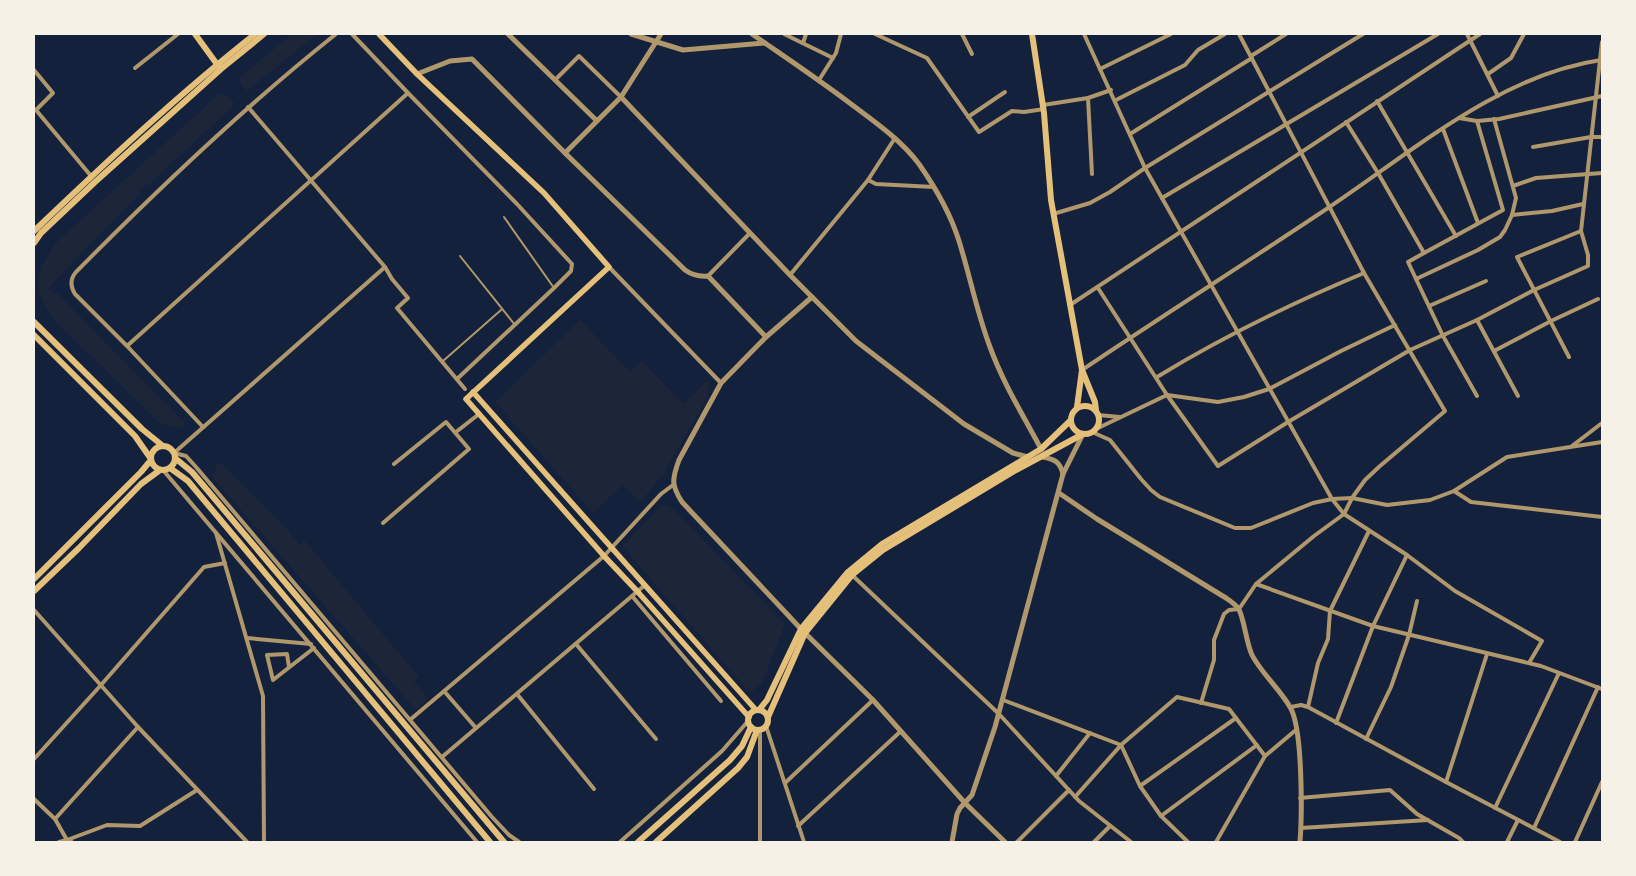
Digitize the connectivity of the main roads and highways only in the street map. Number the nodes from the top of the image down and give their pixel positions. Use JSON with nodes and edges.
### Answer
{"nodes":[{"id":1,"x":195,"y":34,"type":"edge"},
{"id":2,"x":255,"y":34,"type":"edge"},
{"id":3,"x":264,"y":34,"type":"edge"},
{"id":4,"x":379,"y":34,"type":"edge"},
{"id":5,"x":1032,"y":34,"type":"edge"},
{"id":6,"x":219,"y":66,"type":"junction"},
{"id":7,"x":34,"y":230,"type":"edge"},
{"id":8,"x":34,"y":243,"type":"edge"},
{"id":9,"x":34,"y":322,"type":"edge"},
{"id":10,"x":34,"y":335,"type":"edge"},
{"id":11,"x":1082,"y":370,"type":"junction"},
{"id":12,"x":472,"y":392,"type":"junction"},
{"id":13,"x":1077,"y":408,"type":"junction"},
{"id":14,"x":1097,"y":412,"type":"junction"},
{"id":15,"x":1070,"y":421,"type":"junction"},
{"id":16,"x":1083,"y":434,"type":"junction"},
{"id":17,"x":163,"y":446,"type":"junction"},
{"id":18,"x":175,"y":455,"type":"junction"},
{"id":19,"x":151,"y":459,"type":"junction"},
{"id":20,"x":165,"y":469,"type":"junction"},
{"id":21,"x":34,"y":578,"type":"edge"},
{"id":22,"x":34,"y":591,"type":"edge"},
{"id":23,"x":803,"y":631,"type":"junction"},
{"id":24,"x":757,"y":710,"type":"junction"},
{"id":25,"x":768,"y":717,"type":"junction"},
{"id":26,"x":755,"y":725,"type":"junction"},
{"id":27,"x":490,"y":842,"type":"edge"},
{"id":28,"x":504,"y":842,"type":"edge"},
{"id":29,"x":638,"y":842,"type":"edge"},
{"id":30,"x":656,"y":842,"type":"edge"}],
"edges":[{"from":1,"to":6,"type":"main road"},
{"from":2,"to":6,"type":"main road"},
{"from":3,"to":6,"type":"main road"},
{"from":4,"to":12,"type":"main road"},
{"from":5,"to":11,"type":"main road"},
{"from":6,"to":7,"type":"main road"},
{"from":6,"to":8,"type":"main road"},
{"from":9,"to":17,"type":"main road"},
{"from":10,"to":19,"type":"main road"},
{"from":11,"to":13,"type":"main road"},
{"from":11,"to":14,"type":"main road"},
{"from":12,"to":24,"type":"main road"},
{"from":12,"to":26,"type":"main road"},
{"from":13,"to":14,"type":"main road"},
{"from":13,"to":15,"type":"main road"},
{"from":14,"to":16,"type":"main road"},
{"from":15,"to":16,"type":"main road"},
{"from":15,"to":23,"type":"main road"},
{"from":16,"to":23,"type":"main road"},
{"from":17,"to":18,"type":"main road"},
{"from":17,"to":19,"type":"main road"},
{"from":18,"to":20,"type":"main road"},
{"from":18,"to":28,"type":"main road"},
{"from":19,"to":20,"type":"main road"},
{"from":19,"to":21,"type":"main road"},
{"from":20,"to":22,"type":"main road"},
{"from":20,"to":27,"type":"main road"},
{"from":23,"to":24,"type":"main road"},
{"from":23,"to":25,"type":"main road"},
{"from":24,"to":25,"type":"main road"},
{"from":24,"to":26,"type":"main road"},
{"from":25,"to":26,"type":"main road"},
{"from":26,"to":29,"type":"main road"},
{"from":26,"to":30,"type":"main road"}]}
